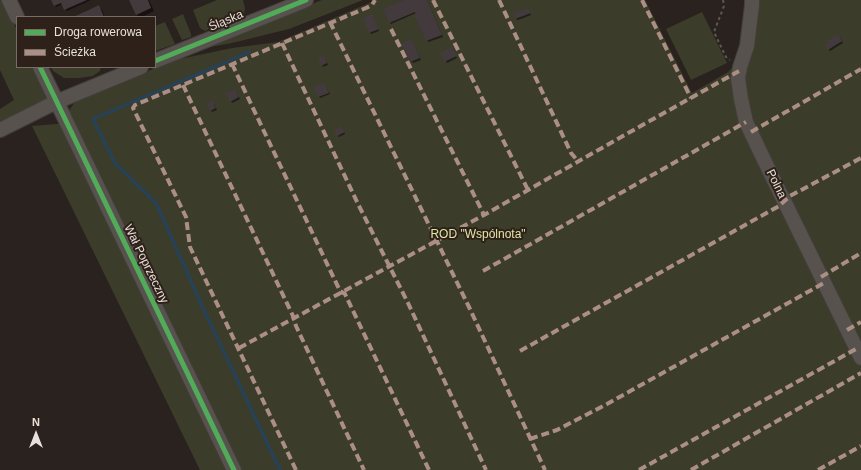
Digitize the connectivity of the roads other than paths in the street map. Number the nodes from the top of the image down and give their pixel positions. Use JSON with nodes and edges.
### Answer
{"nodes":[{"id":1,"x":9,"y":0,"type":"edge"},
{"id":2,"x":306,"y":0,"type":"edge"},
{"id":3,"x":752,"y":0,"type":"edge"},
{"id":4,"x":17,"y":16,"type":"edge"},
{"id":5,"x":156,"y":61,"type":"edge"},
{"id":6,"x":40,"y":68,"type":"edge"},
{"id":7,"x":139,"y":68,"type":"edge"},
{"id":8,"x":56,"y":102,"type":"junction"},
{"id":9,"x":0,"y":130,"type":"edge"},
{"id":10,"x":861,"y":358,"type":"edge"},
{"id":11,"x":234,"y":470,"type":"edge"}],
"edges":[{"from":1,"to":4,"type":"street"},
{"from":2,"to":5,"type":"street","name":"Śląska"},
{"from":3,"to":10,"type":"street","name":"Polna"},
{"from":6,"to":8,"type":"street","name":"Wał Poprzeczny"},
{"from":7,"to":8,"type":"street"},
{"from":8,"to":9,"type":"street"},
{"from":8,"to":11,"type":"street","name":"Wał Poprzeczny"}]}
